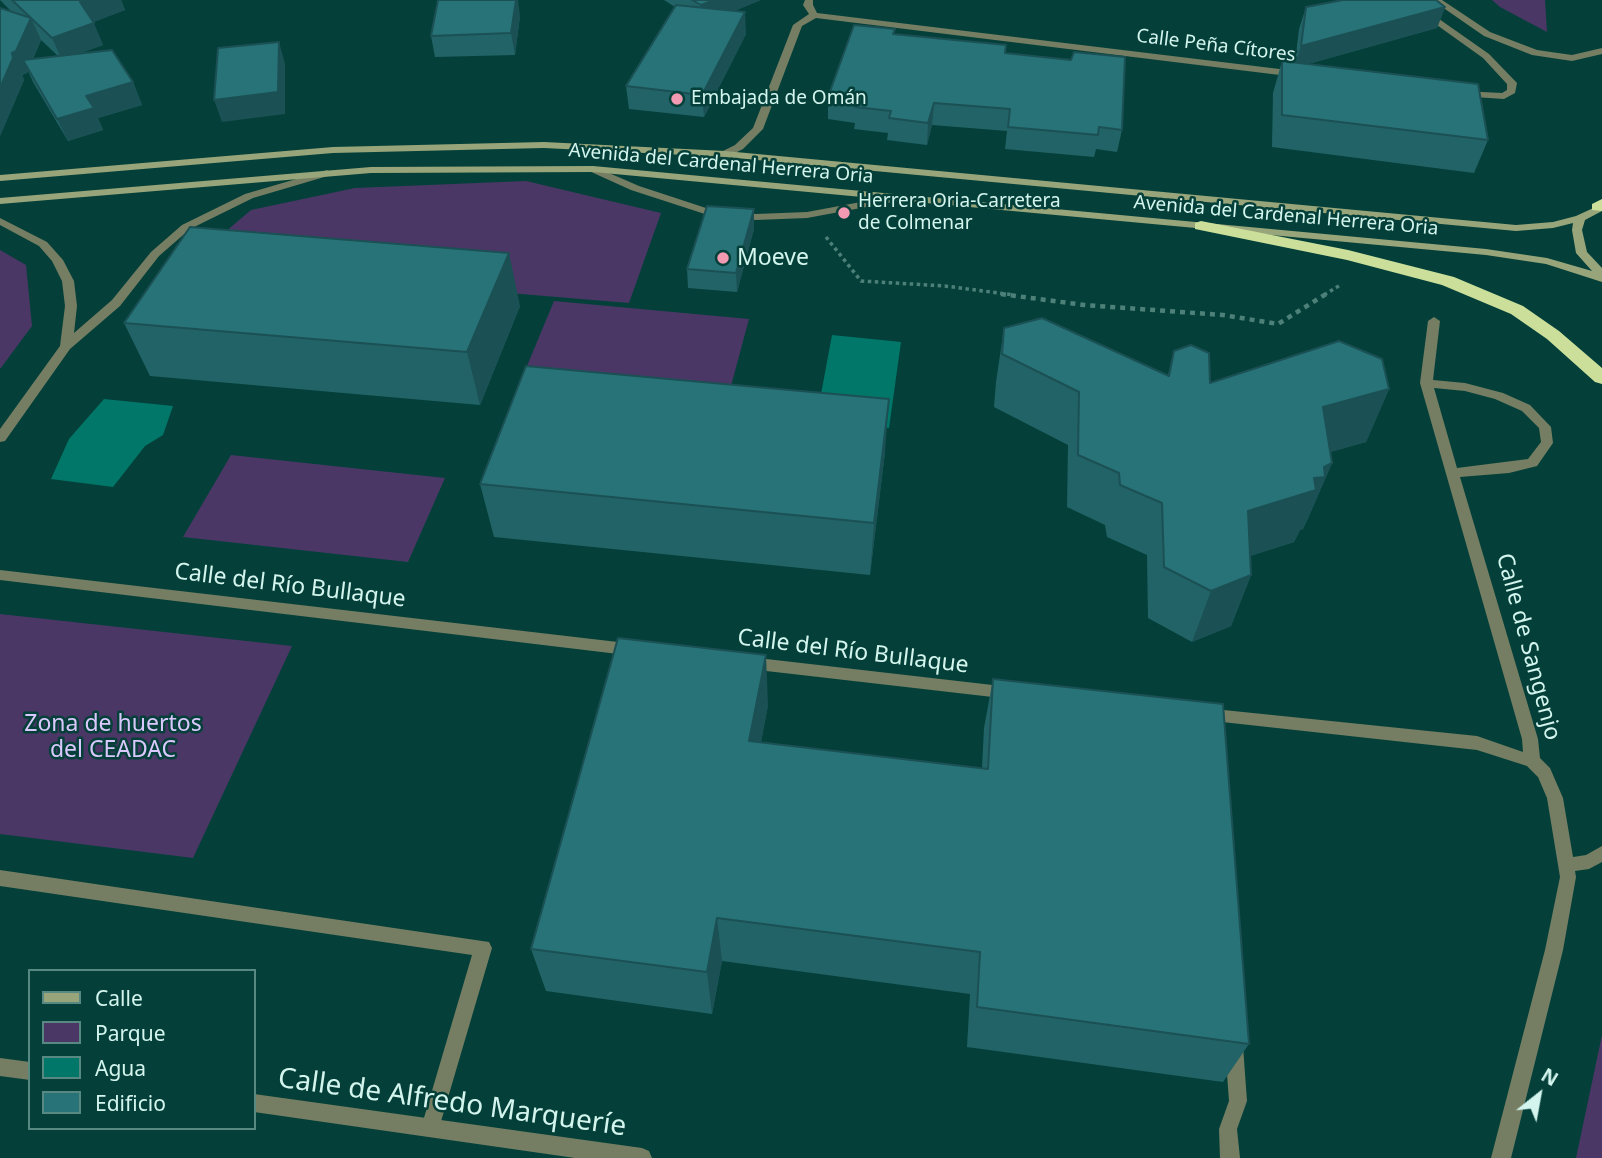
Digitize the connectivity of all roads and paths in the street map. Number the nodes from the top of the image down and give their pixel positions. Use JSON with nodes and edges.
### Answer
{"nodes":[{"id":1,"x":809,"y":0,"type":"edge"},
{"id":2,"x":1406,"y":0,"type":"edge"},
{"id":3,"x":1436,"y":0,"type":"edge"},
{"id":4,"x":814,"y":15,"type":"junction"},
{"id":5,"x":1602,"y":51,"type":"edge"},
{"id":6,"x":1305,"y":75,"type":"edge"},
{"id":7,"x":1455,"y":93,"type":"edge"},
{"id":8,"x":724,"y":154,"type":"junction"},
{"id":9,"x":593,"y":169,"type":"junction"},
{"id":10,"x":327,"y":173,"type":"junction"},
{"id":11,"x":0,"y":178,"type":"edge"},
{"id":12,"x":907,"y":197,"type":"junction"},
{"id":13,"x":0,"y":201,"type":"edge"},
{"id":14,"x":1601,"y":206,"type":"edge"},
{"id":15,"x":1580,"y":218,"type":"junction"},
{"id":16,"x":0,"y":221,"type":"edge"},
{"id":17,"x":1201,"y":226,"type":"junction"},
{"id":18,"x":832,"y":248,"type":"dead end"},
{"id":19,"x":1602,"y":276,"type":"edge"},
{"id":20,"x":1343,"y":284,"type":"dead end"},
{"id":21,"x":1434,"y":321,"type":"dead end"},
{"id":22,"x":66,"y":346,"type":"junction"},
{"id":23,"x":1602,"y":378,"type":"edge"},
{"id":24,"x":1426,"y":383,"type":"junction"},
{"id":25,"x":0,"y":438,"type":"edge"},
{"id":26,"x":1453,"y":473,"type":"junction"},
{"id":27,"x":0,"y":575,"type":"edge"},
{"id":28,"x":647,"y":651,"type":"edge"},
{"id":29,"x":729,"y":660,"type":"edge"},
{"id":30,"x":1030,"y":696,"type":"edge"},
{"id":31,"x":1182,"y":712,"type":"edge"},
{"id":32,"x":1532,"y":761,"type":"junction"},
{"id":33,"x":1602,"y":853,"type":"edge"},
{"id":34,"x":1568,"y":865,"type":"junction"},
{"id":35,"x":0,"y":878,"type":"edge"},
{"id":36,"x":1234,"y":1033,"type":"edge"},
{"id":37,"x":0,"y":1067,"type":"edge"},
{"id":38,"x":28,"y":1071,"type":"edge"},
{"id":39,"x":256,"y":1103,"type":"edge"},
{"id":40,"x":430,"y":1128,"type":"junction"},
{"id":41,"x":642,"y":1158,"type":"edge"},
{"id":42,"x":1230,"y":1158,"type":"edge"},
{"id":43,"x":1501,"y":1158,"type":"edge"}],
"edges":[{"from":1,"to":4,"type":"street"},
{"from":2,"to":7,"type":"street"},
{"from":3,"to":5,"type":"street"},
{"from":4,"to":6,"type":"street","name":"Calle Peña Cítores"},
{"from":4,"to":8,"type":"street"},
{"from":8,"to":11,"type":"main road","name":"Avenida del Cardenal Herrera Oria"},
{"from":8,"to":15,"type":"main road","name":"Avenida del Cardenal Herrera Oria"},
{"from":9,"to":10,"type":"main road","name":"Avenida del Cardenal Herrera Oria"},
{"from":9,"to":12,"type":"main road","name":"Avenida del Cardenal Herrera Oria"},
{"from":9,"to":12,"type":"street"},
{"from":10,"to":13,"type":"main road","name":"Avenida del Cardenal Herrera Oria"},
{"from":10,"to":22,"type":"street"},
{"from":12,"to":17,"type":"main road","name":"Avenida del Cardenal Herrera Oria"},
{"from":14,"to":15,"type":"main road","name":"Avenida del Cardenal Herrera Oria"},
{"from":15,"to":19,"type":"main road","name":"Avenida del Cardenal Herrera Oria"},
{"from":16,"to":22,"type":"street"},
{"from":17,"to":19,"type":"main road","name":"Avenida del Cardenal Herrera Oria"},
{"from":17,"to":23,"type":"highway"},
{"from":18,"to":20,"type":"path"},
{"from":21,"to":24,"type":"street","name":"Calle de Sangenjo"},
{"from":22,"to":25,"type":"street"},
{"from":24,"to":26,"type":"street","name":"Calle de Sangenjo"},
{"from":24,"to":26,"type":"street"},
{"from":26,"to":32,"type":"street","name":"Calle de Sangenjo"},
{"from":27,"to":28,"type":"street","name":"Calle del Río Bullaque"},
{"from":29,"to":30,"type":"street","name":"Calle del Río Bullaque"},
{"from":31,"to":32,"type":"street"},
{"from":32,"to":34,"type":"street","name":"Calle de Sangenjo"},
{"from":33,"to":34,"type":"street"},
{"from":34,"to":43,"type":"street","name":"Calle de Sangenjo"},
{"from":35,"to":40,"type":"street"},
{"from":36,"to":42,"type":"street"},
{"from":37,"to":38,"type":"street"},
{"from":39,"to":40,"type":"street","name":"Calle de Alfredo Marqueríe"},
{"from":40,"to":41,"type":"street","name":"Calle de Alfredo Marqueríe"}]}
